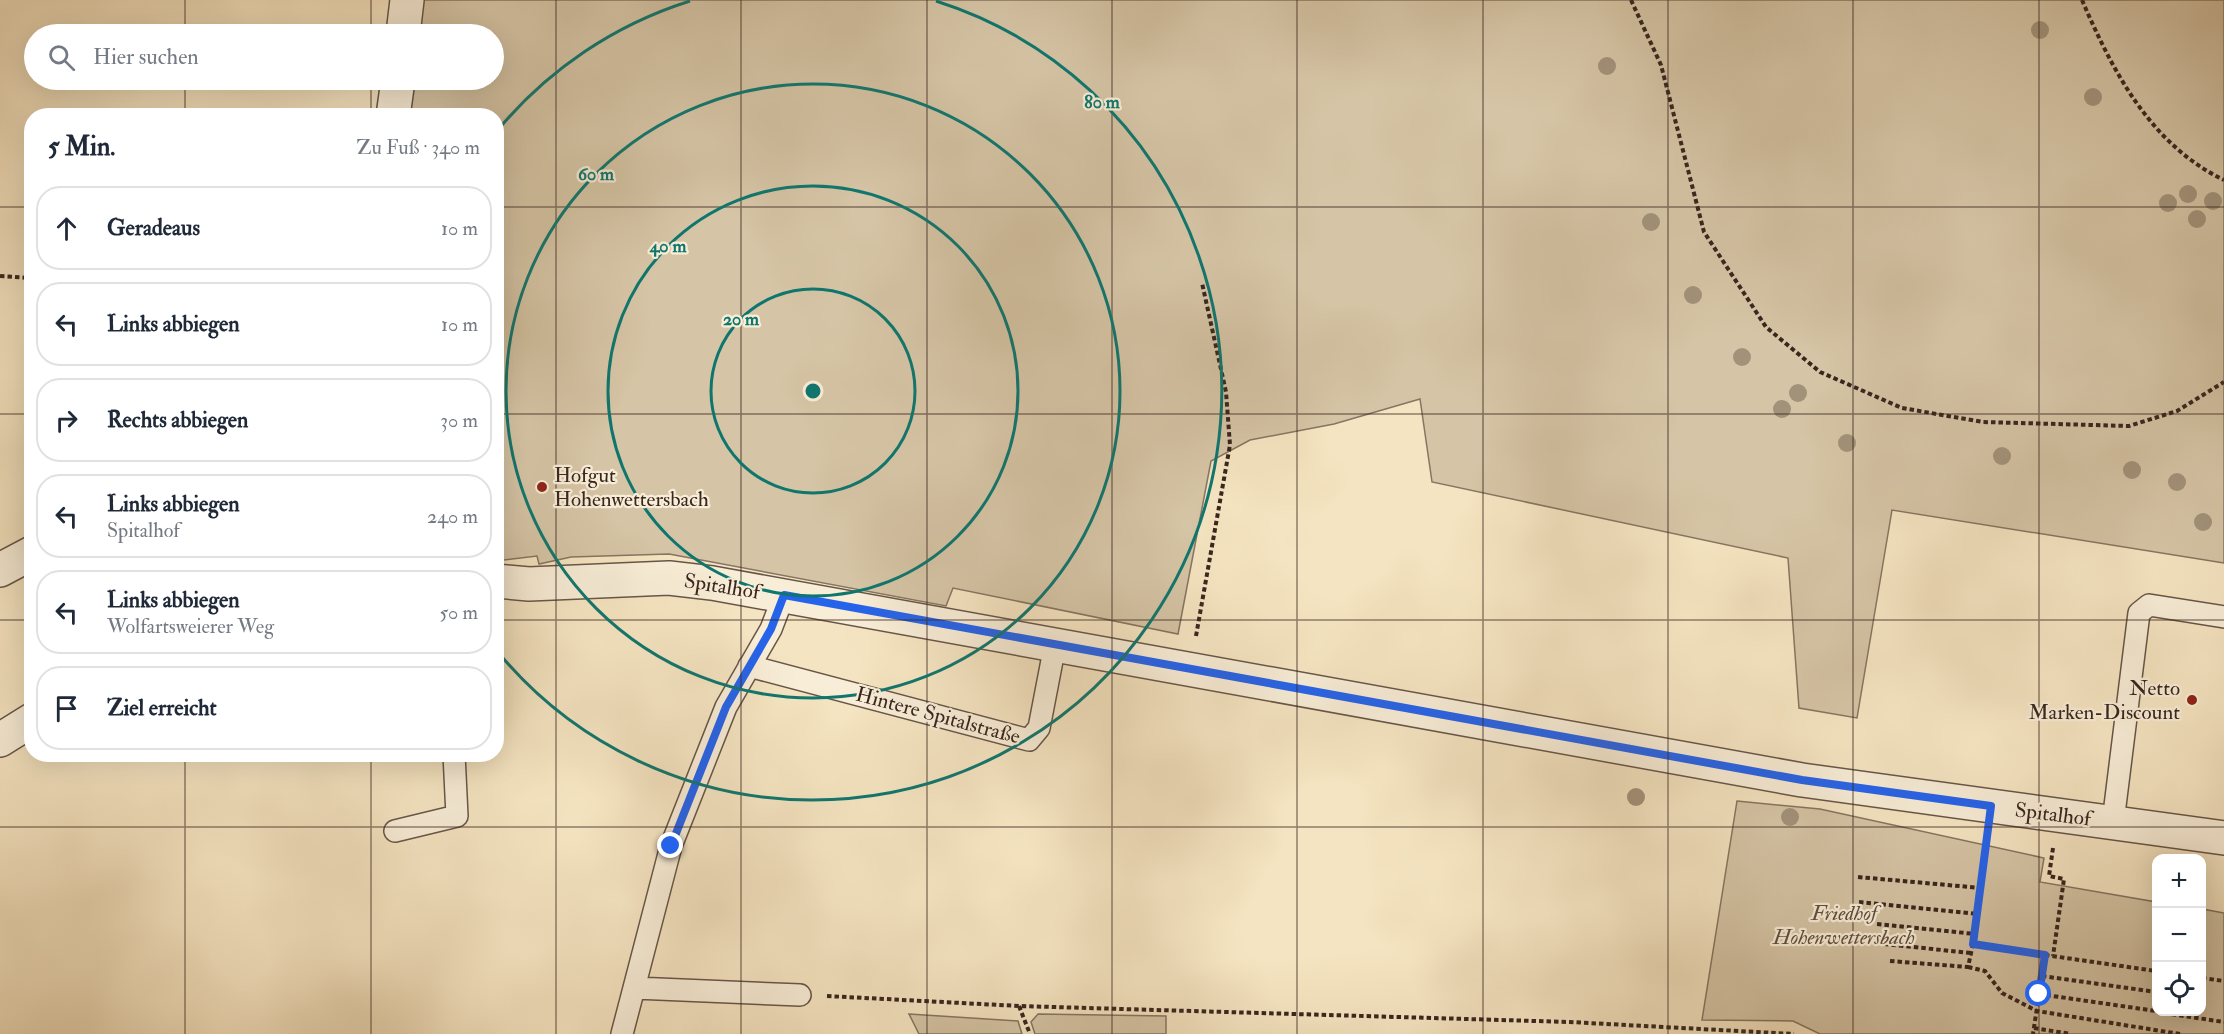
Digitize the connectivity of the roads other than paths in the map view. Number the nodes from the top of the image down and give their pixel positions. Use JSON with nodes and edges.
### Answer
{"nodes":[{"id":1,"x":407,"y":0,"type":"edge"},
{"id":2,"x":404,"y":24,"type":"edge"},
{"id":3,"x":397,"y":90,"type":"edge"},
{"id":4,"x":394,"y":108,"type":"edge"},
{"id":5,"x":24,"y":557,"type":"edge"},
{"id":6,"x":0,"y":570,"type":"edge"},
{"id":7,"x":504,"y":582,"type":"edge"},
{"id":8,"x":784,"y":595,"type":"junction"},
{"id":9,"x":2224,"y":617,"type":"edge"},
{"id":10,"x":1055,"y":645,"type":"junction"},
{"id":11,"x":749,"y":666,"type":"junction"},
{"id":12,"x":24,"y":725,"type":"edge"},
{"id":13,"x":0,"y":740,"type":"edge"},
{"id":14,"x":454,"y":762,"type":"edge"},
{"id":15,"x":2113,"y":822,"type":"junction"},
{"id":16,"x":395,"y":831,"type":"dead end"},
{"id":17,"x":2224,"y":838,"type":"edge"},
{"id":18,"x":635,"y":988,"type":"junction"},
{"id":19,"x":800,"y":995,"type":"road end"},
{"id":20,"x":622,"y":1034,"type":"edge"}],
"edges":[{"from":1,"to":2,"type":"street"},
{"from":3,"to":4,"type":"street"},
{"from":5,"to":6,"type":"street"},
{"from":7,"to":8,"type":"street","name":"Spitalhof"},
{"from":8,"to":10,"type":"street","name":"Spitalhof"},
{"from":8,"to":11,"type":"lane"},
{"from":9,"to":15,"type":"lane"},
{"from":10,"to":11,"type":"lane","name":"Hintere Spitalstraße"},
{"from":10,"to":15,"type":"street","name":"Spitalhof"},
{"from":11,"to":18,"type":"lane"},
{"from":12,"to":13,"type":"street"},
{"from":14,"to":16,"type":"lane"},
{"from":15,"to":17,"type":"street","name":"Spitalhof"},
{"from":18,"to":19,"type":"lane"},
{"from":18,"to":20,"type":"lane"}]}
